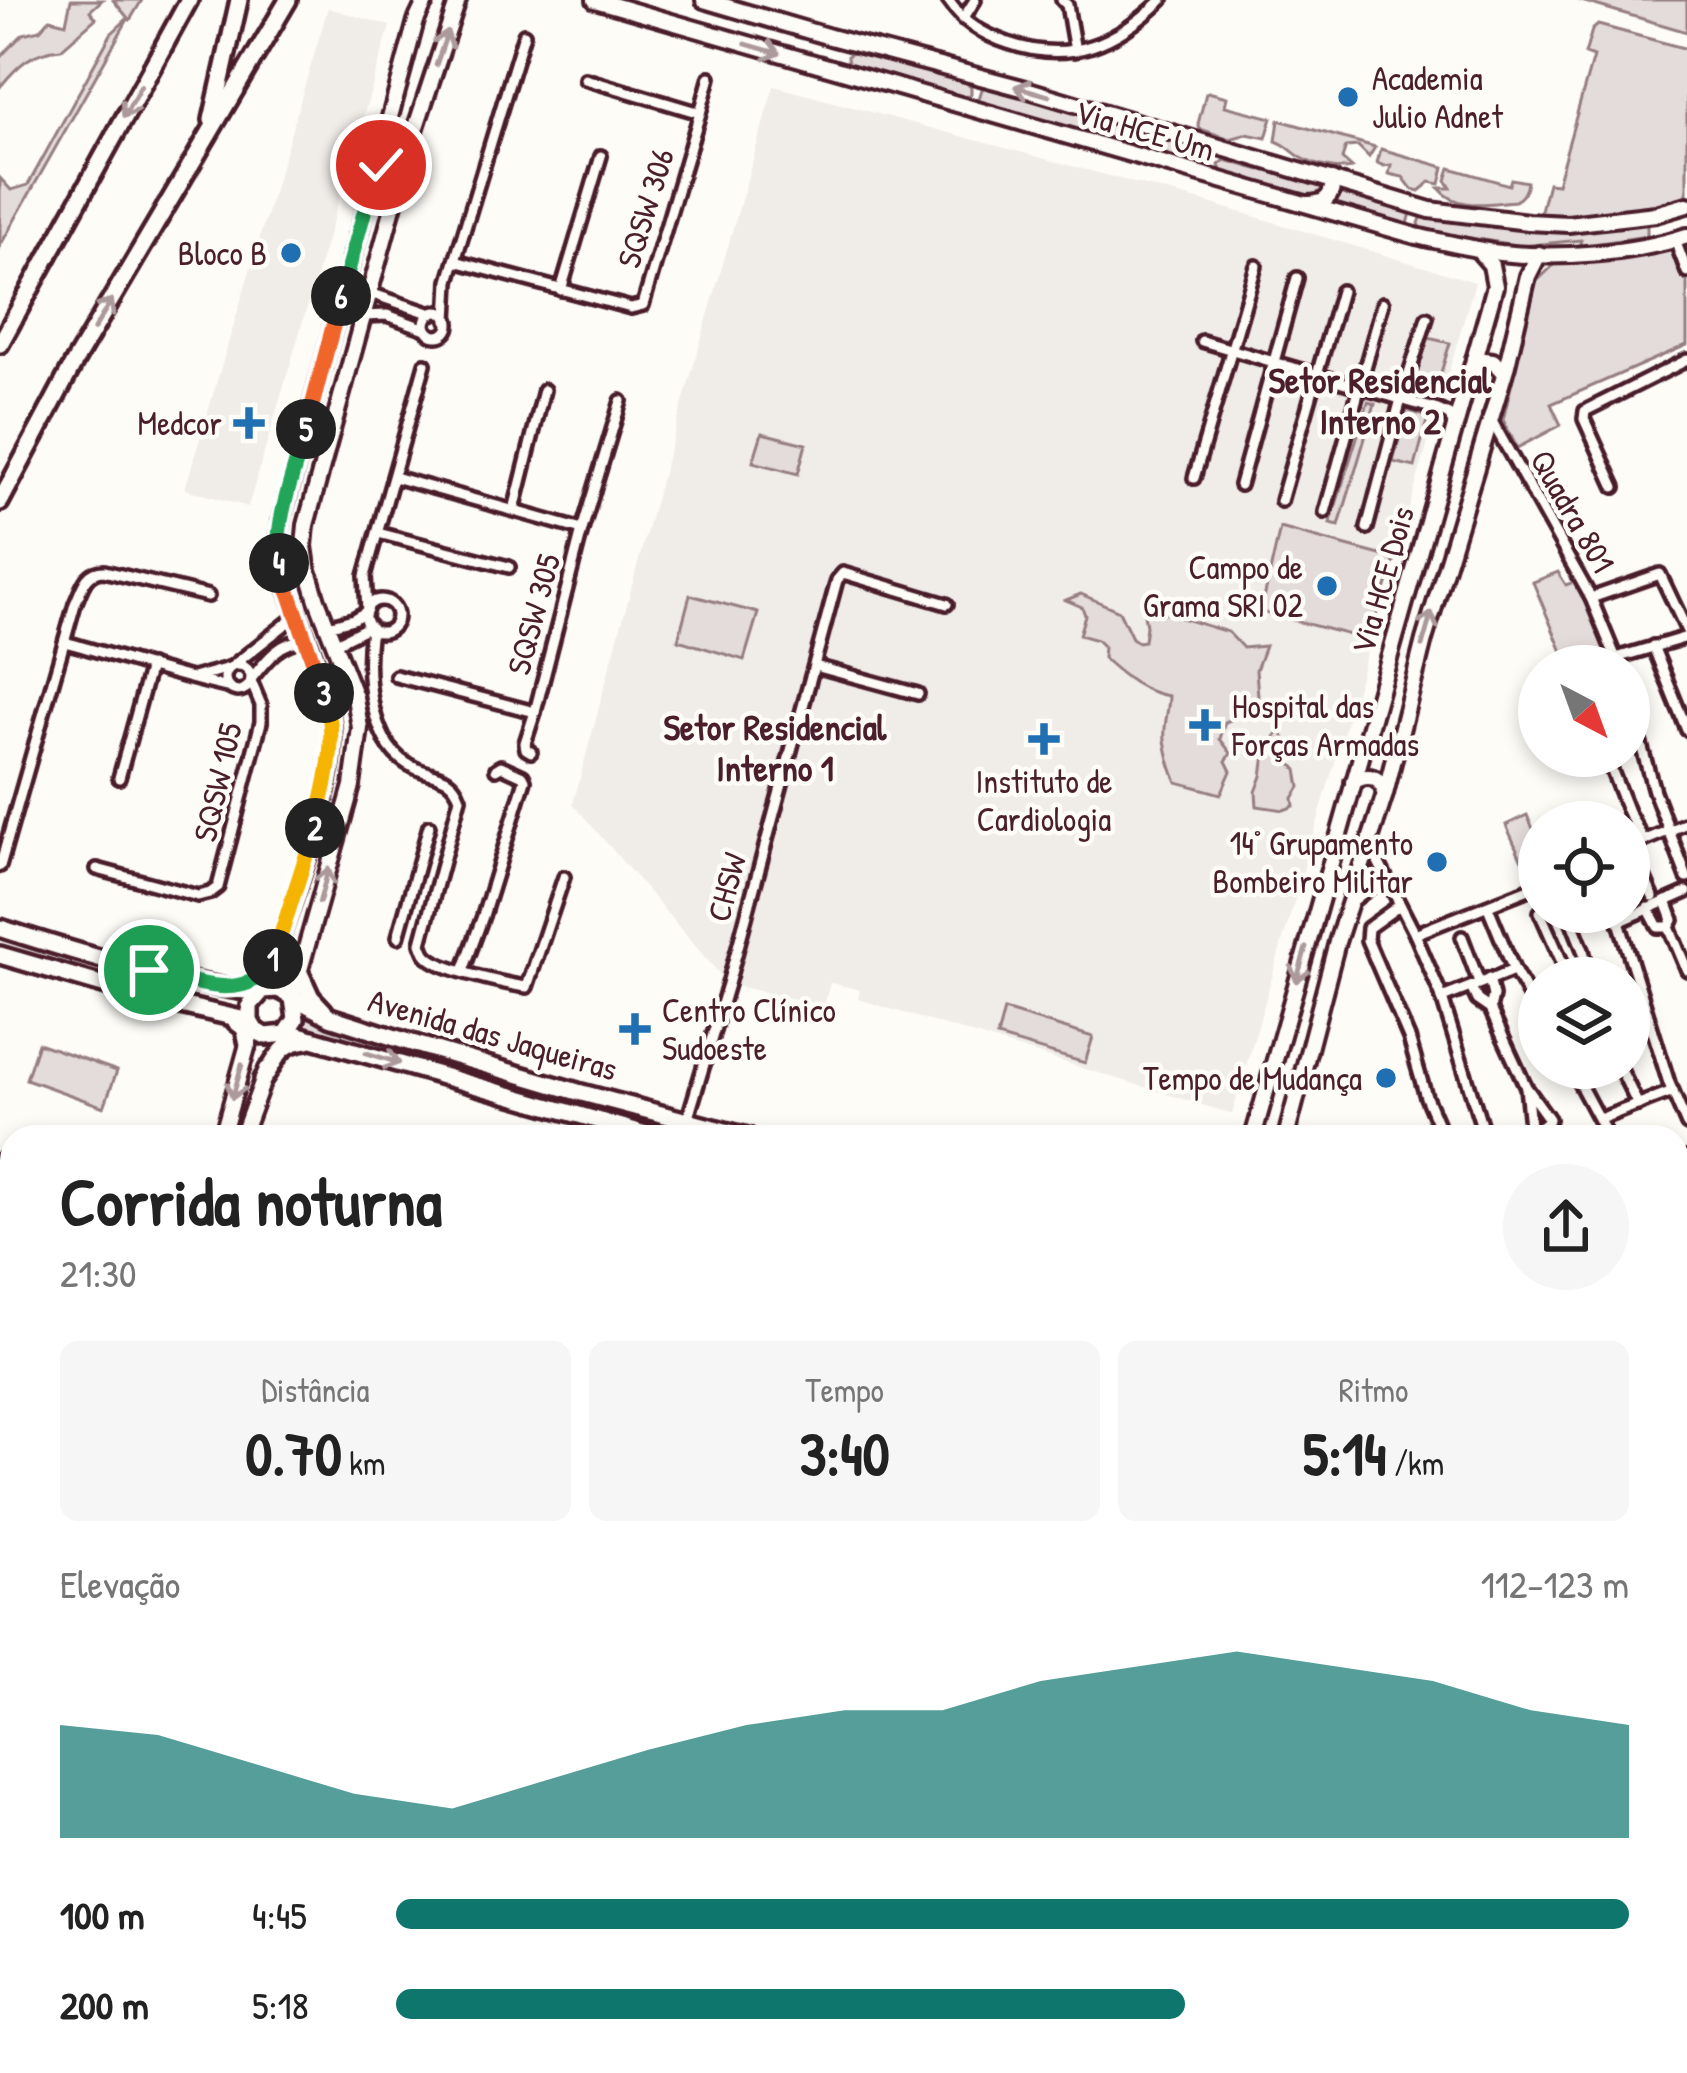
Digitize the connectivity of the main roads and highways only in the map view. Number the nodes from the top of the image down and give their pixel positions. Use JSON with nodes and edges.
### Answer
{"nodes":[{"id":1,"x":189,"y":0,"type":"edge"},
{"id":2,"x":239,"y":0,"type":"edge"},
{"id":3,"x":288,"y":0,"type":"edge"},
{"id":4,"x":458,"y":0,"type":"edge"},
{"id":5,"x":595,"y":0,"type":"edge"},
{"id":6,"x":704,"y":0,"type":"edge"},
{"id":7,"x":424,"y":1,"type":"edge"},
{"id":8,"x":638,"y":6,"type":"edge"},
{"id":9,"x":830,"y":37,"type":"junction"},
{"id":10,"x":852,"y":43,"type":"junction"},
{"id":11,"x":824,"y":67,"type":"junction"},
{"id":12,"x":844,"y":73,"type":"junction"},
{"id":13,"x":974,"y":76,"type":"junction"},
{"id":14,"x":967,"y":108,"type":"junction"},
{"id":15,"x":209,"y":134,"type":"junction"},
{"id":16,"x":385,"y":136,"type":"junction"},
{"id":17,"x":1224,"y":150,"type":"junction"},
{"id":18,"x":408,"y":153,"type":"junction"},
{"id":19,"x":377,"y":166,"type":"junction"},
{"id":20,"x":401,"y":176,"type":"junction"},
{"id":21,"x":1212,"y":177,"type":"junction"},
{"id":22,"x":1332,"y":180,"type":"junction"},
{"id":23,"x":1303,"y":203,"type":"junction"},
{"id":24,"x":1687,"y":205,"type":"edge"},
{"id":25,"x":1430,"y":210,"type":"junction"},
{"id":26,"x":1656,"y":214,"type":"junction"},
{"id":27,"x":1568,"y":224,"type":"junction"},
{"id":28,"x":1416,"y":236,"type":"junction"},
{"id":29,"x":1676,"y":239,"type":"edge"},
{"id":30,"x":1478,"y":250,"type":"junction"},
{"id":31,"x":1565,"y":253,"type":"junction"},
{"id":32,"x":1539,"y":254,"type":"junction"},
{"id":33,"x":0,"y":344,"type":"edge"},
{"id":34,"x":1474,"y":358,"type":"junction"},
{"id":35,"x":1504,"y":373,"type":"junction"},
{"id":36,"x":287,"y":499,"type":"junction"},
{"id":37,"x":311,"y":500,"type":"junction"},
{"id":38,"x":0,"y":502,"type":"edge"},
{"id":39,"x":282,"y":516,"type":"junction"},
{"id":40,"x":306,"y":525,"type":"junction"},
{"id":41,"x":1424,"y":535,"type":"junction"},
{"id":42,"x":1453,"y":542,"type":"junction"},
{"id":43,"x":1417,"y":561,"type":"junction"},
{"id":44,"x":1444,"y":571,"type":"junction"},
{"id":45,"x":1381,"y":681,"type":"junction"},
{"id":46,"x":1410,"y":693,"type":"junction"},
{"id":47,"x":356,"y":697,"type":"junction"},
{"id":48,"x":327,"y":702,"type":"junction"},
{"id":49,"x":332,"y":728,"type":"junction"},
{"id":50,"x":360,"y":740,"type":"junction"},
{"id":51,"x":1353,"y":782,"type":"junction"},
{"id":52,"x":1384,"y":794,"type":"junction"},
{"id":53,"x":313,"y":835,"type":"junction"},
{"id":54,"x":337,"y":838,"type":"junction"},
{"id":55,"x":1320,"y":900,"type":"junction"},
{"id":56,"x":1351,"y":904,"type":"junction"},
{"id":57,"x":0,"y":928,"type":"edge"},
{"id":58,"x":1311,"y":928,"type":"junction"},
{"id":59,"x":1337,"y":942,"type":"junction"},
{"id":60,"x":0,"y":955,"type":"edge"},
{"id":61,"x":272,"y":963,"type":"junction"},
{"id":62,"x":300,"y":973,"type":"junction"},
{"id":63,"x":232,"y":989,"type":"junction"},
{"id":64,"x":261,"y":992,"type":"junction"},
{"id":65,"x":292,"y":998,"type":"junction"},
{"id":66,"x":222,"y":1015,"type":"junction"},
{"id":67,"x":330,"y":1017,"type":"junction"},
{"id":68,"x":251,"y":1024,"type":"junction"},
{"id":69,"x":285,"y":1034,"type":"junction"},
{"id":70,"x":319,"y":1039,"type":"junction"},
{"id":71,"x":248,"y":1044,"type":"junction"},
{"id":72,"x":263,"y":1079,"type":"junction"},
{"id":73,"x":543,"y":1081,"type":"junction"},
{"id":74,"x":578,"y":1092,"type":"junction"},
{"id":75,"x":1263,"y":1104,"type":"junction"},
{"id":76,"x":544,"y":1106,"type":"junction"},
{"id":77,"x":568,"y":1112,"type":"junction"},
{"id":78,"x":1293,"y":1113,"type":"junction"},
{"id":79,"x":226,"y":1125,"type":"edge"},
{"id":80,"x":246,"y":1125,"type":"edge"},
{"id":81,"x":614,"y":1125,"type":"edge"},
{"id":82,"x":699,"y":1125,"type":"edge"},
{"id":83,"x":1257,"y":1125,"type":"edge"},
{"id":84,"x":1290,"y":1125,"type":"edge"}],
"edges":[{"from":1,"to":33,"type":"main road","one_way":true},
{"from":2,"to":15,"type":"main road"},
{"from":3,"to":15,"type":"main road"},
{"from":18,"to":4,"type":"main road","one_way":true},
{"from":5,"to":8,"type":"main road","name":"Via HCE Um"},
{"from":6,"to":9,"type":"main road","name":"Via HCE Um"},
{"from":7,"to":16,"type":"main road"},
{"from":8,"to":11,"type":"main road","name":"Via HCE Um","one_way":true},
{"from":9,"to":10,"type":"main road","name":"Via HCE Um"},
{"from":9,"to":11,"type":"main road"},
{"from":10,"to":12,"type":"main road"},
{"from":10,"to":13,"type":"main road","name":"Via HCE Um"},
{"from":11,"to":12,"type":"main road","name":"Via HCE Um"},
{"from":12,"to":14,"type":"main road","name":"Via HCE Um"},
{"from":13,"to":14,"type":"main road"},
{"from":17,"to":13,"type":"main road","name":"Via HCE Um","one_way":true},
{"from":14,"to":21,"type":"main road","name":"Via HCE Um"},
{"from":38,"to":15,"type":"main road","one_way":true},
{"from":16,"to":18,"type":"main road"},
{"from":16,"to":19,"type":"main road"},
{"from":17,"to":21,"type":"main road"},
{"from":17,"to":22,"type":"main road","name":"Via HCE Um"},
{"from":18,"to":20,"type":"main road"},
{"from":19,"to":20,"type":"main road"},
{"from":19,"to":36,"type":"main road"},
{"from":20,"to":37,"type":"main road"},
{"from":21,"to":23,"type":"main road","name":"Via HCE Um"},
{"from":22,"to":23,"type":"main road"},
{"from":22,"to":25,"type":"main road","name":"Via HCE Um"},
{"from":23,"to":28,"type":"main road","name":"Via HCE Um"},
{"from":24,"to":26,"type":"main road","name":"Via HCE Um"},
{"from":25,"to":27,"type":"main road","name":"Via HCE Um"},
{"from":25,"to":28,"type":"main road"},
{"from":26,"to":27,"type":"main road","name":"Via HCE Um"},
{"from":26,"to":29,"type":"main road"},
{"from":27,"to":31,"type":"main road"},
{"from":28,"to":30,"type":"main road","name":"Via HCE Um"},
{"from":29,"to":31,"type":"main road","name":"Via HCE Um"},
{"from":30,"to":32,"type":"main road","name":"Via HCE Um"},
{"from":30,"to":34,"type":"main road","name":"Via HCE Dois"},
{"from":31,"to":32,"type":"main road","name":"Via HCE Um"},
{"from":32,"to":35,"type":"main road","name":"Via HCE Dois"},
{"from":34,"to":35,"type":"main road"},
{"from":34,"to":41,"type":"main road","name":"Via HCE Dois"},
{"from":35,"to":42,"type":"main road","name":"Via HCE Dois"},
{"from":36,"to":37,"type":"main road"},
{"from":36,"to":39,"type":"main road"},
{"from":37,"to":40,"type":"main road"},
{"from":39,"to":40,"type":"main road"},
{"from":39,"to":48,"type":"main road"},
{"from":40,"to":47,"type":"main road"},
{"from":41,"to":42,"type":"main road"},
{"from":41,"to":43,"type":"main road","name":"Via HCE Dois"},
{"from":42,"to":44,"type":"main road","name":"Via HCE Dois"},
{"from":43,"to":44,"type":"main road"},
{"from":43,"to":45,"type":"main road","name":"Via HCE Dois"},
{"from":46,"to":44,"type":"main road","name":"Via HCE Dois","one_way":true},
{"from":45,"to":46,"type":"main road"},
{"from":45,"to":51,"type":"main road","name":"Via HCE Dois"},
{"from":46,"to":52,"type":"main road","name":"Via HCE Dois"},
{"from":47,"to":48,"type":"main road"},
{"from":47,"to":50,"type":"main road"},
{"from":48,"to":49,"type":"main road"},
{"from":49,"to":50,"type":"main road"},
{"from":49,"to":53,"type":"main road"},
{"from":50,"to":54,"type":"main road"},
{"from":51,"to":52,"type":"main road"},
{"from":51,"to":55,"type":"main road","name":"Via HCE Dois"},
{"from":52,"to":56,"type":"main road","name":"Via HCE Dois"},
{"from":53,"to":54,"type":"main road"},
{"from":53,"to":61,"type":"main road"},
{"from":62,"to":54,"type":"main road","one_way":true},
{"from":55,"to":56,"type":"main road"},
{"from":55,"to":58,"type":"main road","name":"Via HCE Dois"},
{"from":56,"to":59,"type":"main road","name":"Via HCE Dois"},
{"from":57,"to":63,"type":"main road"},
{"from":58,"to":59,"type":"main road"},
{"from":58,"to":75,"type":"main road","name":"Via HCE Dois","one_way":true},
{"from":59,"to":78,"type":"main road","name":"Via HCE Dois"},
{"from":60,"to":66,"type":"main road"},
{"from":61,"to":63,"type":"main road"},
{"from":61,"to":64,"type":"main road"},
{"from":62,"to":65,"type":"main road"},
{"from":62,"to":67,"type":"main road"},
{"from":63,"to":64,"type":"main road"},
{"from":64,"to":65,"type":"main road"},
{"from":64,"to":68,"type":"main road"},
{"from":65,"to":67,"type":"main road","name":"Avenida das Jaqueiras"},
{"from":65,"to":69,"type":"main road"},
{"from":66,"to":68,"type":"main road"},
{"from":66,"to":71,"type":"main road"},
{"from":67,"to":73,"type":"main road","name":"Avenida das Jaqueiras"},
{"from":68,"to":69,"type":"main road"},
{"from":68,"to":71,"type":"main road"},
{"from":69,"to":70,"type":"main road","name":"Avenida das Jaqueiras"},
{"from":69,"to":72,"type":"main road"},
{"from":70,"to":72,"type":"main road"},
{"from":70,"to":76,"type":"main road","name":"Avenida das Jaqueiras","one_way":true},
{"from":71,"to":79,"type":"main road","one_way":true},
{"from":72,"to":80,"type":"main road"},
{"from":73,"to":74,"type":"main road","name":"Avenida das Jaqueiras"},
{"from":73,"to":76,"type":"main road"},
{"from":74,"to":77,"type":"main road"},
{"from":74,"to":82,"type":"main road","name":"Avenida das Jaqueiras"},
{"from":75,"to":78,"type":"main road"},
{"from":75,"to":83,"type":"main road","name":"Via HCE Dois"},
{"from":76,"to":77,"type":"main road","name":"Avenida das Jaqueiras"},
{"from":77,"to":81,"type":"main road","name":"Avenida das Jaqueiras"},
{"from":78,"to":84,"type":"main road","name":"Via HCE Dois"}]}
